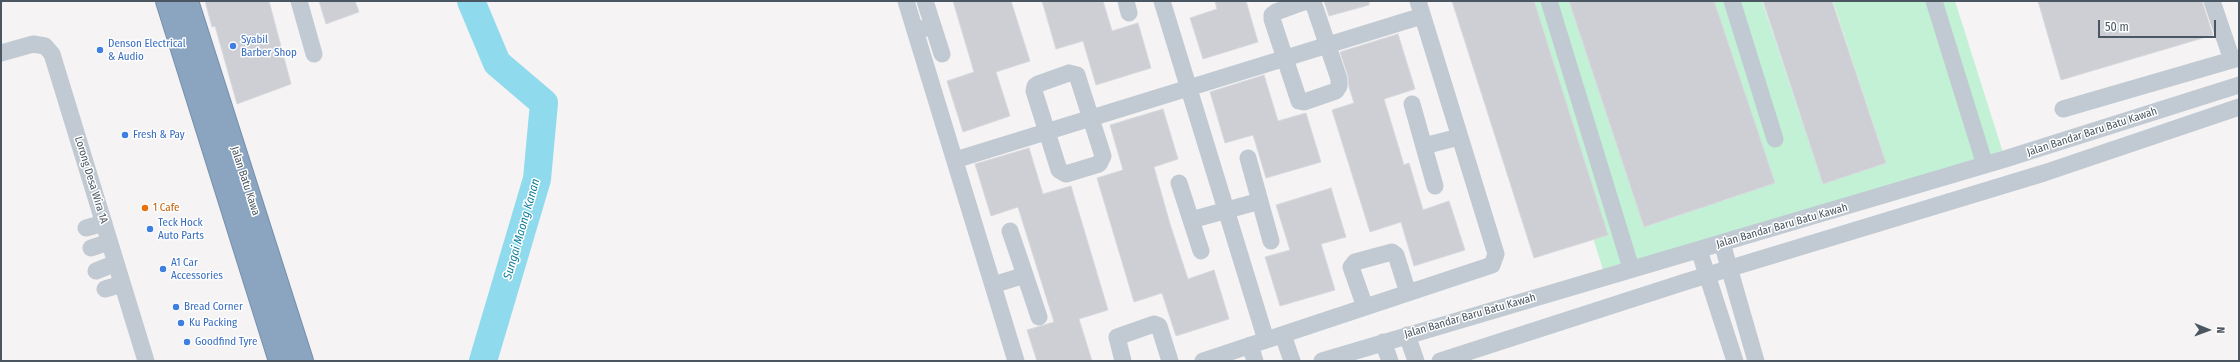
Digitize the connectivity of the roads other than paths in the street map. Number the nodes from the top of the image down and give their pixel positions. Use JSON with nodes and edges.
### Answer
{"nodes":[{"id":1,"x":167,"y":1,"type":"edge"},
{"id":2,"x":187,"y":1,"type":"edge"},
{"id":3,"x":299,"y":1,"type":"edge"},
{"id":4,"x":906,"y":1,"type":"edge"},
{"id":5,"x":925,"y":1,"type":"edge"},
{"id":6,"x":1162,"y":1,"type":"edge"},
{"id":7,"x":1306,"y":1,"type":"edge"},
{"id":8,"x":1549,"y":1,"type":"edge"},
{"id":9,"x":1732,"y":1,"type":"edge"},
{"id":10,"x":1934,"y":1,"type":"edge"},
{"id":11,"x":2212,"y":1,"type":"edge"},
{"id":12,"x":1420,"y":9,"type":"edge"},
{"id":13,"x":933,"y":26,"type":"junction"},
{"id":14,"x":915,"y":31,"type":"junction"},
{"id":15,"x":1328,"y":45,"type":"junction"},
{"id":16,"x":1,"y":53,"type":"edge"},
{"id":17,"x":314,"y":54,"type":"dead end"},
{"id":18,"x":942,"y":54,"type":"dead end"},
{"id":19,"x":1285,"y":59,"type":"junction"},
{"id":20,"x":2235,"y":59,"type":"edge"},
{"id":21,"x":2239,"y":85,"type":"edge"},
{"id":22,"x":1188,"y":88,"type":"junction"},
{"id":23,"x":1412,"y":104,"type":"dead end"},
{"id":24,"x":2239,"y":107,"type":"edge"},
{"id":25,"x":2063,"y":109,"type":"dead end"},
{"id":26,"x":1091,"y":118,"type":"junction"},
{"id":27,"x":1047,"y":132,"type":"junction"},
{"id":28,"x":1459,"y":137,"type":"junction"},
{"id":29,"x":1775,"y":139,"type":"dead end"},
{"id":30,"x":1424,"y":146,"type":"junction"},
{"id":31,"x":2036,"y":149,"type":"junction"},
{"id":32,"x":1248,"y":158,"type":"dead end"},
{"id":33,"x":955,"y":160,"type":"junction"},
{"id":34,"x":1985,"y":165,"type":"junction"},
{"id":35,"x":2044,"y":173,"type":"junction"},
{"id":36,"x":1179,"y":183,"type":"dead end"},
{"id":37,"x":1435,"y":186,"type":"dead end"},
{"id":38,"x":1260,"y":200,"type":"junction"},
{"id":39,"x":1226,"y":210,"type":"junction"},
{"id":40,"x":1191,"y":220,"type":"junction"},
{"id":41,"x":104,"y":223,"type":"junction"},
{"id":42,"x":86,"y":228,"type":"dead end"},
{"id":43,"x":1010,"y":231,"type":"dead end"},
{"id":44,"x":1271,"y":240,"type":"dead end"},
{"id":45,"x":109,"y":242,"type":"junction"},
{"id":46,"x":1722,"y":243,"type":"junction"},
{"id":47,"x":91,"y":248,"type":"dead end"},
{"id":48,"x":1699,"y":250,"type":"junction"},
{"id":49,"x":1202,"y":251,"type":"dead end"},
{"id":50,"x":116,"y":263,"type":"junction"},
{"id":51,"x":1631,"y":268,"type":"junction"},
{"id":52,"x":1730,"y":269,"type":"junction"},
{"id":53,"x":96,"y":271,"type":"dead end"},
{"id":54,"x":1025,"y":275,"type":"junction"},
{"id":55,"x":1709,"y":276,"type":"junction"},
{"id":56,"x":122,"y":284,"type":"junction"},
{"id":57,"x":993,"y":285,"type":"junction"},
{"id":58,"x":105,"y":289,"type":"dead end"},
{"id":59,"x":1408,"y":293,"type":"junction"},
{"id":60,"x":1365,"y":307,"type":"junction"},
{"id":61,"x":1039,"y":317,"type":"dead end"},
{"id":62,"x":1282,"y":335,"type":"junction"},
{"id":63,"x":1407,"y":335,"type":"junction"},
{"id":64,"x":1266,"y":340,"type":"junction"},
{"id":65,"x":1383,"y":342,"type":"junction"},
{"id":66,"x":1252,"y":353,"type":"edge"},
{"id":67,"x":146,"y":361,"type":"edge"},
{"id":68,"x":280,"y":361,"type":"edge"},
{"id":69,"x":302,"y":361,"type":"edge"},
{"id":70,"x":1016,"y":361,"type":"edge"},
{"id":71,"x":1124,"y":361,"type":"edge"},
{"id":72,"x":1170,"y":361,"type":"edge"},
{"id":73,"x":1203,"y":361,"type":"edge"},
{"id":74,"x":1292,"y":361,"type":"edge"},
{"id":75,"x":1322,"y":361,"type":"edge"},
{"id":76,"x":1390,"y":361,"type":"edge"},
{"id":77,"x":1416,"y":361,"type":"edge"},
{"id":78,"x":1440,"y":361,"type":"edge"},
{"id":79,"x":1735,"y":361,"type":"edge"},
{"id":80,"x":1756,"y":361,"type":"edge"}],
"edges":[{"from":1,"to":68,"type":"highway","name":"Jalan Batu Kawa"},
{"from":2,"to":69,"type":"highway","name":"Jalan Batu Kawa"},
{"from":3,"to":17,"type":"street"},
{"from":4,"to":14,"type":"street"},
{"from":5,"to":13,"type":"street"},
{"from":6,"to":22,"type":"street"},
{"from":7,"to":15,"type":"street"},
{"from":7,"to":19,"type":"street"},
{"from":8,"to":51,"type":"street"},
{"from":9,"to":29,"type":"street"},
{"from":10,"to":34,"type":"street"},
{"from":11,"to":20,"type":"street"},
{"from":12,"to":15,"type":"street"},
{"from":12,"to":28,"type":"street"},
{"from":13,"to":14,"type":"street"},
{"from":13,"to":18,"type":"street"},
{"from":14,"to":33,"type":"street"},
{"from":15,"to":19,"type":"street"},
{"from":15,"to":19,"type":"street"},
{"from":16,"to":41,"type":"street","name":"Lorong Desa Wira 1A"},
{"from":19,"to":22,"type":"street"},
{"from":20,"to":25,"type":"street"},
{"from":21,"to":31,"type":"street","name":"Jalan Bandar Baru Batu Kawah"},
{"from":22,"to":26,"type":"street"},
{"from":22,"to":39,"type":"street"},
{"from":23,"to":30,"type":"street"},
{"from":24,"to":35,"type":"street","name":"Jalan Bandar Baru Batu Kawah"},
{"from":26,"to":27,"type":"street"},
{"from":26,"to":27,"type":"street"},
{"from":26,"to":27,"type":"street"},
{"from":27,"to":33,"type":"street"},
{"from":28,"to":30,"type":"street"},
{"from":28,"to":59,"type":"street"},
{"from":30,"to":37,"type":"street"},
{"from":31,"to":34,"type":"street","name":"Jalan Bandar Baru Batu Kawah"},
{"from":31,"to":35,"type":"street"},
{"from":32,"to":38,"type":"street"},
{"from":33,"to":57,"type":"street"},
{"from":34,"to":46,"type":"street","name":"Jalan Bandar Baru Batu Kawah"},
{"from":35,"to":52,"type":"street","name":"Jalan Bandar Baru Batu Kawah"},
{"from":36,"to":40,"type":"street"},
{"from":38,"to":39,"type":"street"},
{"from":38,"to":44,"type":"street"},
{"from":39,"to":40,"type":"street"},
{"from":39,"to":64,"type":"street"},
{"from":40,"to":49,"type":"street"},
{"from":41,"to":42,"type":"street"},
{"from":41,"to":45,"type":"street","name":"Lorong Desa Wira 1A"},
{"from":43,"to":54,"type":"street"},
{"from":45,"to":47,"type":"street"},
{"from":45,"to":50,"type":"street","name":"Lorong Desa Wira 1A"},
{"from":46,"to":48,"type":"street","name":"Jalan Bandar Baru Batu Kawah"},
{"from":46,"to":52,"type":"street"},
{"from":48,"to":51,"type":"street","name":"Jalan Bandar Baru Batu Kawah"},
{"from":48,"to":55,"type":"street"},
{"from":50,"to":53,"type":"street"},
{"from":50,"to":56,"type":"street","name":"Lorong Desa Wira 1A"},
{"from":51,"to":63,"type":"street","name":"Jalan Bandar Baru Batu Kawah"},
{"from":52,"to":55,"type":"street","name":"Jalan Bandar Baru Batu Kawah"},
{"from":52,"to":80,"type":"street"},
{"from":54,"to":57,"type":"street"},
{"from":54,"to":61,"type":"street"},
{"from":55,"to":78,"type":"street","name":"Jalan Bandar Baru Batu Kawah"},
{"from":55,"to":79,"type":"street"},
{"from":56,"to":58,"type":"street"},
{"from":56,"to":67,"type":"street","name":"Lorong Desa Wira 1A"},
{"from":57,"to":70,"type":"street"},
{"from":59,"to":60,"type":"street"},
{"from":59,"to":60,"type":"street"},
{"from":60,"to":62,"type":"street"},
{"from":62,"to":64,"type":"street"},
{"from":62,"to":74,"type":"street"},
{"from":63,"to":65,"type":"street","name":"Jalan Bandar Baru Batu Kawah"},
{"from":63,"to":77,"type":"street"},
{"from":64,"to":66,"type":"street"},
{"from":65,"to":75,"type":"street","name":"Jalan Bandar Baru Batu Kawah"},
{"from":65,"to":76,"type":"street"},
{"from":66,"to":73,"type":"street"},
{"from":71,"to":72,"type":"street"}]}
